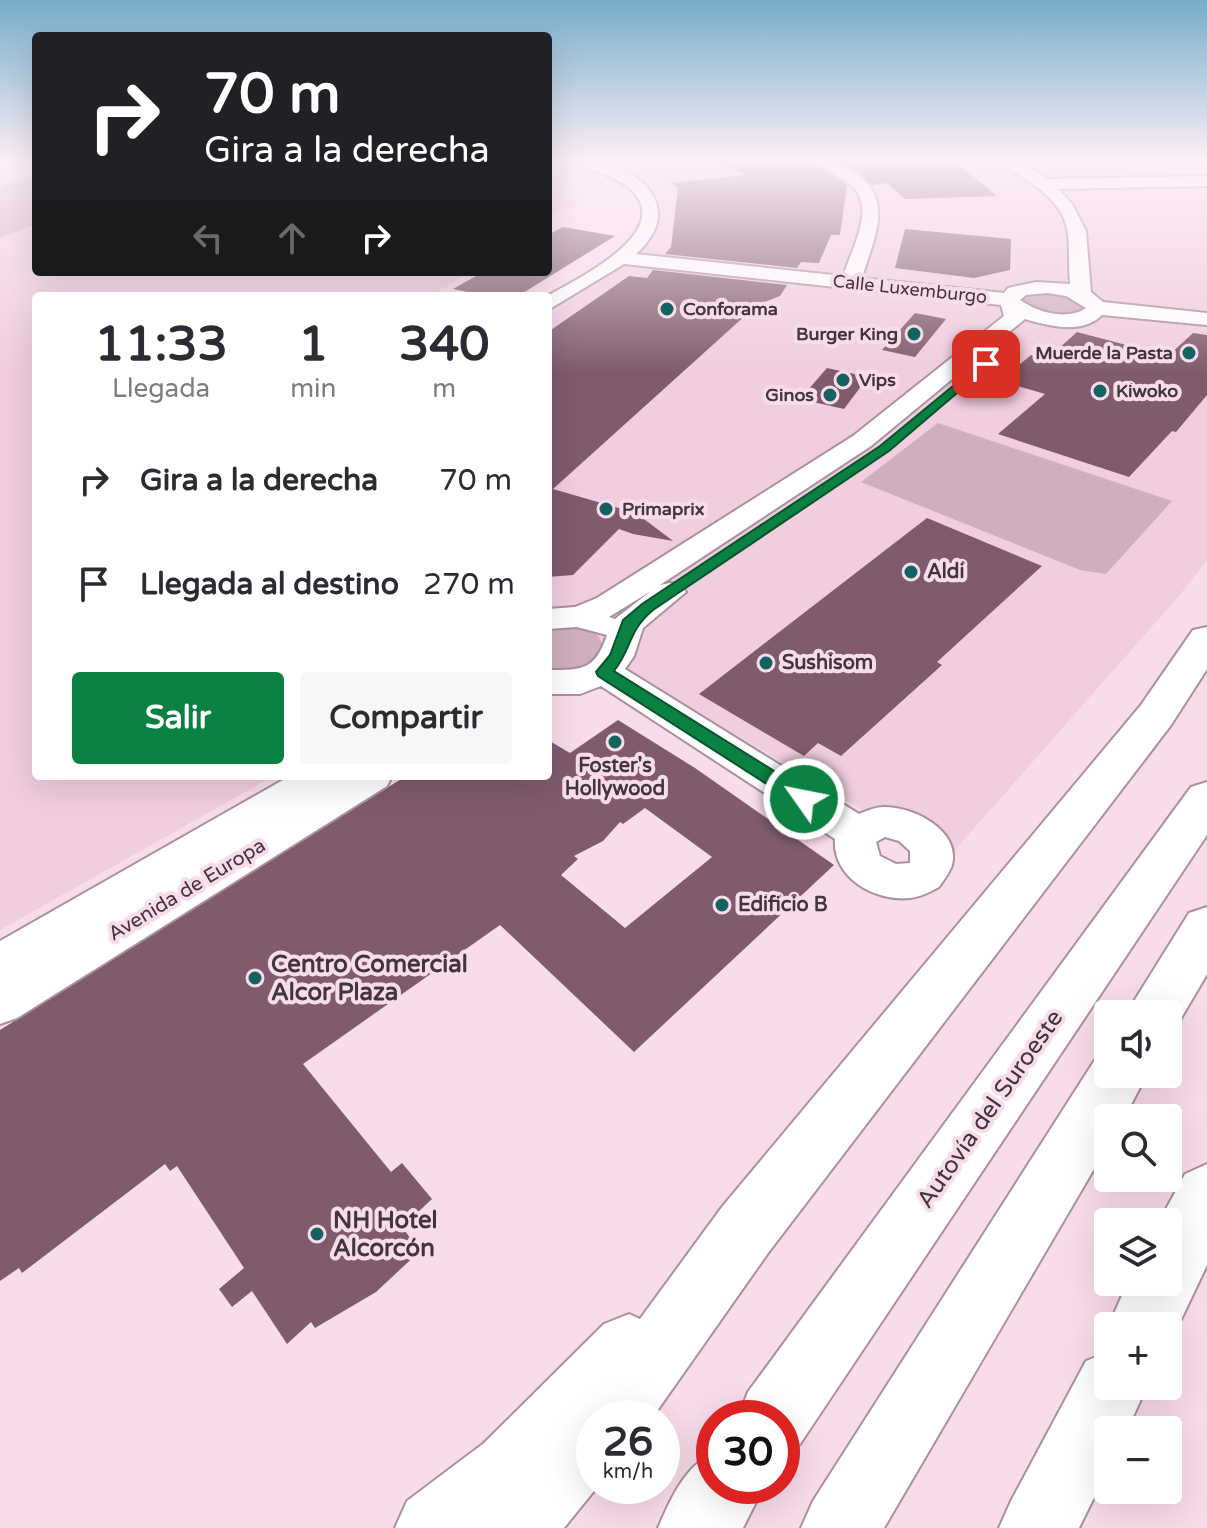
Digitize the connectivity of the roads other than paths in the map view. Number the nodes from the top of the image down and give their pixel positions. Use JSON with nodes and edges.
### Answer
{"nodes":[{"id":1,"x":646,"y":230,"type":"edge"},
{"id":2,"x":870,"y":230,"type":"edge"},
{"id":3,"x":1076,"y":230,"type":"edge"},
{"id":4,"x":619,"y":258,"type":"junction"},
{"id":5,"x":1059,"y":268,"type":"dead end"},
{"id":6,"x":851,"y":282,"type":"junction"},
{"id":7,"x":1045,"y":288,"type":"junction"},
{"id":8,"x":552,"y":301,"type":"edge"},
{"id":9,"x":1089,"y":302,"type":"junction"},
{"id":10,"x":1012,"y":303,"type":"junction"},
{"id":11,"x":1207,"y":319,"type":"edge"},
{"id":12,"x":1068,"y":320,"type":"junction"},
{"id":13,"x":581,"y":617,"type":"junction"},
{"id":14,"x":552,"y":619,"type":"edge"},
{"id":15,"x":1207,"y":639,"type":"edge"},
{"id":16,"x":611,"y":660,"type":"junction"},
{"id":17,"x":554,"y":684,"type":"edge"},
{"id":18,"x":314,"y":780,"type":"edge"},
{"id":19,"x":366,"y":780,"type":"edge"},
{"id":20,"x":1207,"y":799,"type":"edge"},
{"id":21,"x":859,"y":834,"type":"dead end"},
{"id":22,"x":1207,"y":928,"type":"edge"},
{"id":23,"x":0,"y":964,"type":"edge"},
{"id":24,"x":1163,"y":1000,"type":"edge"},
{"id":25,"x":0,"y":1003,"type":"edge"},
{"id":26,"x":1109,"y":1088,"type":"edge"},
{"id":27,"x":1207,"y":1196,"type":"edge"},
{"id":28,"x":745,"y":1230,"type":"junction"},
{"id":29,"x":1182,"y":1246,"type":"edge"},
{"id":30,"x":621,"y":1400,"type":"edge"},
{"id":31,"x":787,"y":1400,"type":"edge"},
{"id":32,"x":1104,"y":1400,"type":"edge"},
{"id":33,"x":576,"y":1454,"type":"edge"},
{"id":34,"x":714,"y":1504,"type":"edge"},
{"id":35,"x":434,"y":1528,"type":"edge"},
{"id":36,"x":515,"y":1528,"type":"edge"},
{"id":37,"x":697,"y":1528,"type":"edge"},
{"id":38,"x":840,"y":1528,"type":"edge"},
{"id":39,"x":1038,"y":1528,"type":"edge"}],
"edges":[{"from":1,"to":4,"type":"street"},
{"from":2,"to":6,"type":"street"},
{"from":3,"to":9,"type":"street"},
{"from":4,"to":6,"type":"street","name":"Calle Luxemburgo"},
{"from":4,"to":8,"type":"street"},
{"from":5,"to":7,"type":"street"},
{"from":6,"to":10,"type":"street","name":"Calle Luxemburgo"},
{"from":7,"to":9,"type":"street"},
{"from":7,"to":10,"type":"street"},
{"from":9,"to":11,"type":"street"},
{"from":9,"to":12,"type":"street"},
{"from":10,"to":12,"type":"street"},
{"from":10,"to":13,"type":"street"},
{"from":12,"to":16,"type":"street"},
{"from":13,"to":14,"type":"street"},
{"from":13,"to":16,"type":"street"},
{"from":15,"to":28,"type":"highway"},
{"from":16,"to":17,"type":"street"},
{"from":16,"to":21,"type":"street"},
{"from":18,"to":23,"type":"street","name":"Avenida de Europa"},
{"from":19,"to":25,"type":"street","name":"Avenida de Europa"},
{"from":20,"to":31,"type":"highway","name":"Autovía del Suroeste"},
{"from":22,"to":24,"type":"highway"},
{"from":26,"to":38,"type":"highway"},
{"from":27,"to":29,"type":"highway"},
{"from":28,"to":30,"type":"highway"},
{"from":28,"to":35,"type":"highway"},
{"from":32,"to":39,"type":"highway"},
{"from":33,"to":36,"type":"highway"},
{"from":34,"to":37,"type":"highway"}]}
